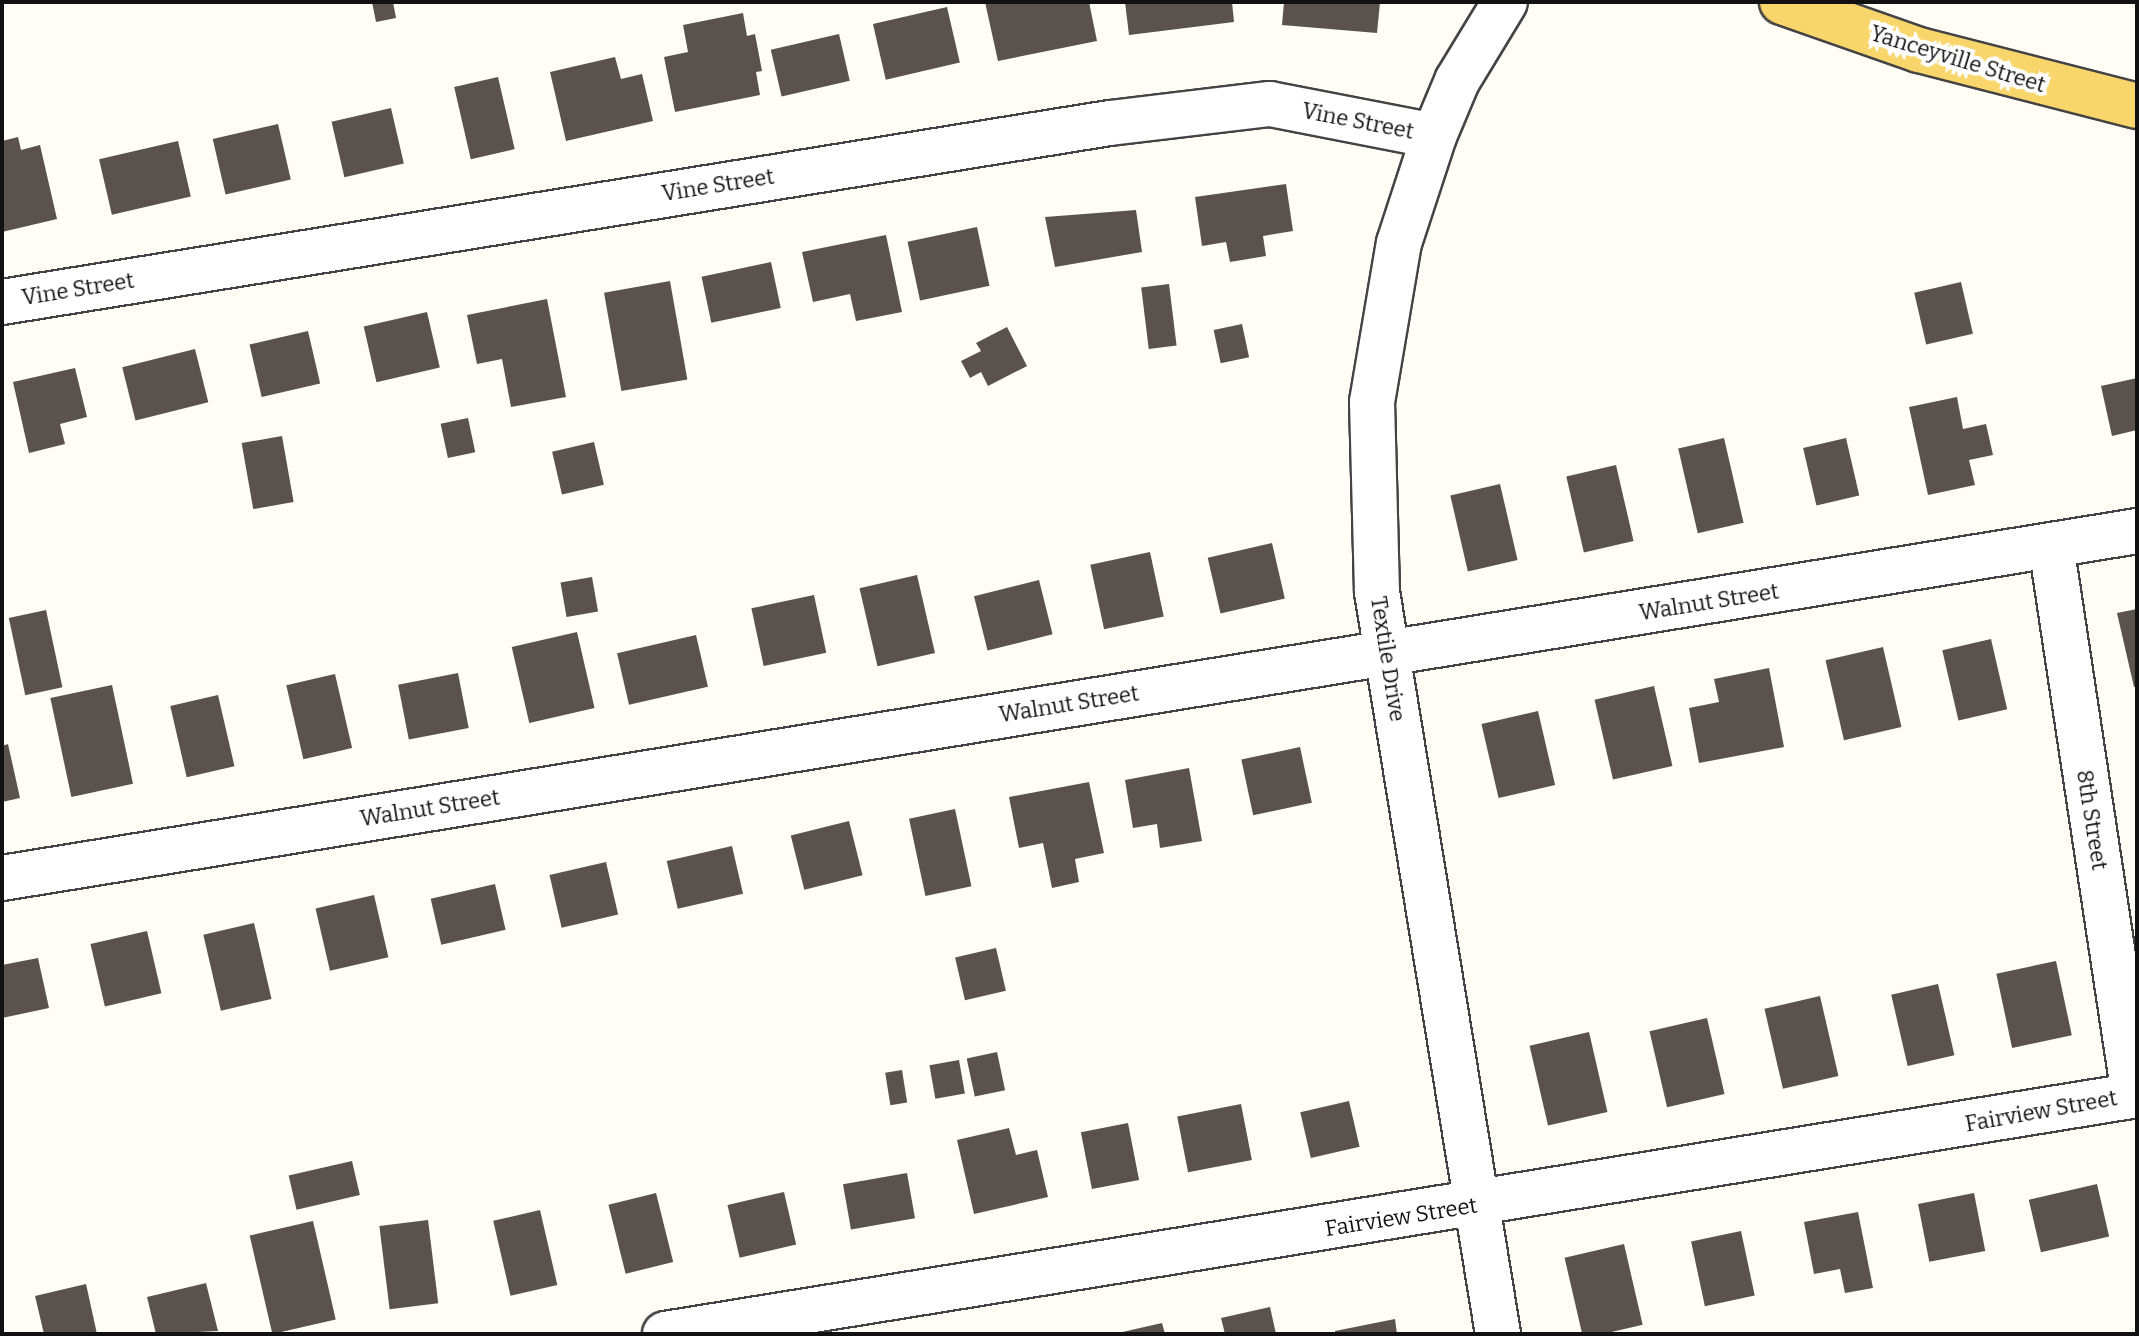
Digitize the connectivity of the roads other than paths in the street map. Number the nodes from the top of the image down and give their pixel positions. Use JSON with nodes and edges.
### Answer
{"nodes":[{"id":1,"x":1505,"y":2,"type":"edge"},
{"id":2,"x":1782,"y":2,"type":"edge"},
{"id":3,"x":2137,"y":106,"type":"edge"},
{"id":4,"x":1434,"y":136,"type":"junction"},
{"id":5,"x":2,"y":302,"type":"edge"},
{"id":6,"x":2137,"y":531,"type":"edge"},
{"id":7,"x":2051,"y":545,"type":"junction"},
{"id":8,"x":1387,"y":652,"type":"junction"},
{"id":9,"x":2,"y":878,"type":"edge"},
{"id":10,"x":2135,"y":1095,"type":"edge"},
{"id":11,"x":1477,"y":1205,"type":"junction"},
{"id":12,"x":665,"y":1334,"type":"edge"},
{"id":13,"x":1498,"y":1334,"type":"edge"}],
"edges":[{"from":1,"to":4,"type":"street","name":"Textile Drive"},
{"from":2,"to":3,"type":"main road","name":"Yanceyville Street"},
{"from":4,"to":5,"type":"street","name":"Vine Street"},
{"from":4,"to":8,"type":"street","name":"Textile Drive"},
{"from":6,"to":7,"type":"street","name":"Walnut Street"},
{"from":7,"to":8,"type":"street","name":"Walnut Street"},
{"from":7,"to":10,"type":"street","name":"8th Street"},
{"from":8,"to":9,"type":"street","name":"Walnut Street"},
{"from":8,"to":11,"type":"street","name":"Textile Drive"},
{"from":10,"to":11,"type":"street","name":"Fairview Street"},
{"from":11,"to":12,"type":"street","name":"Fairview Street"},
{"from":11,"to":13,"type":"street","name":"Textile Drive"}]}
